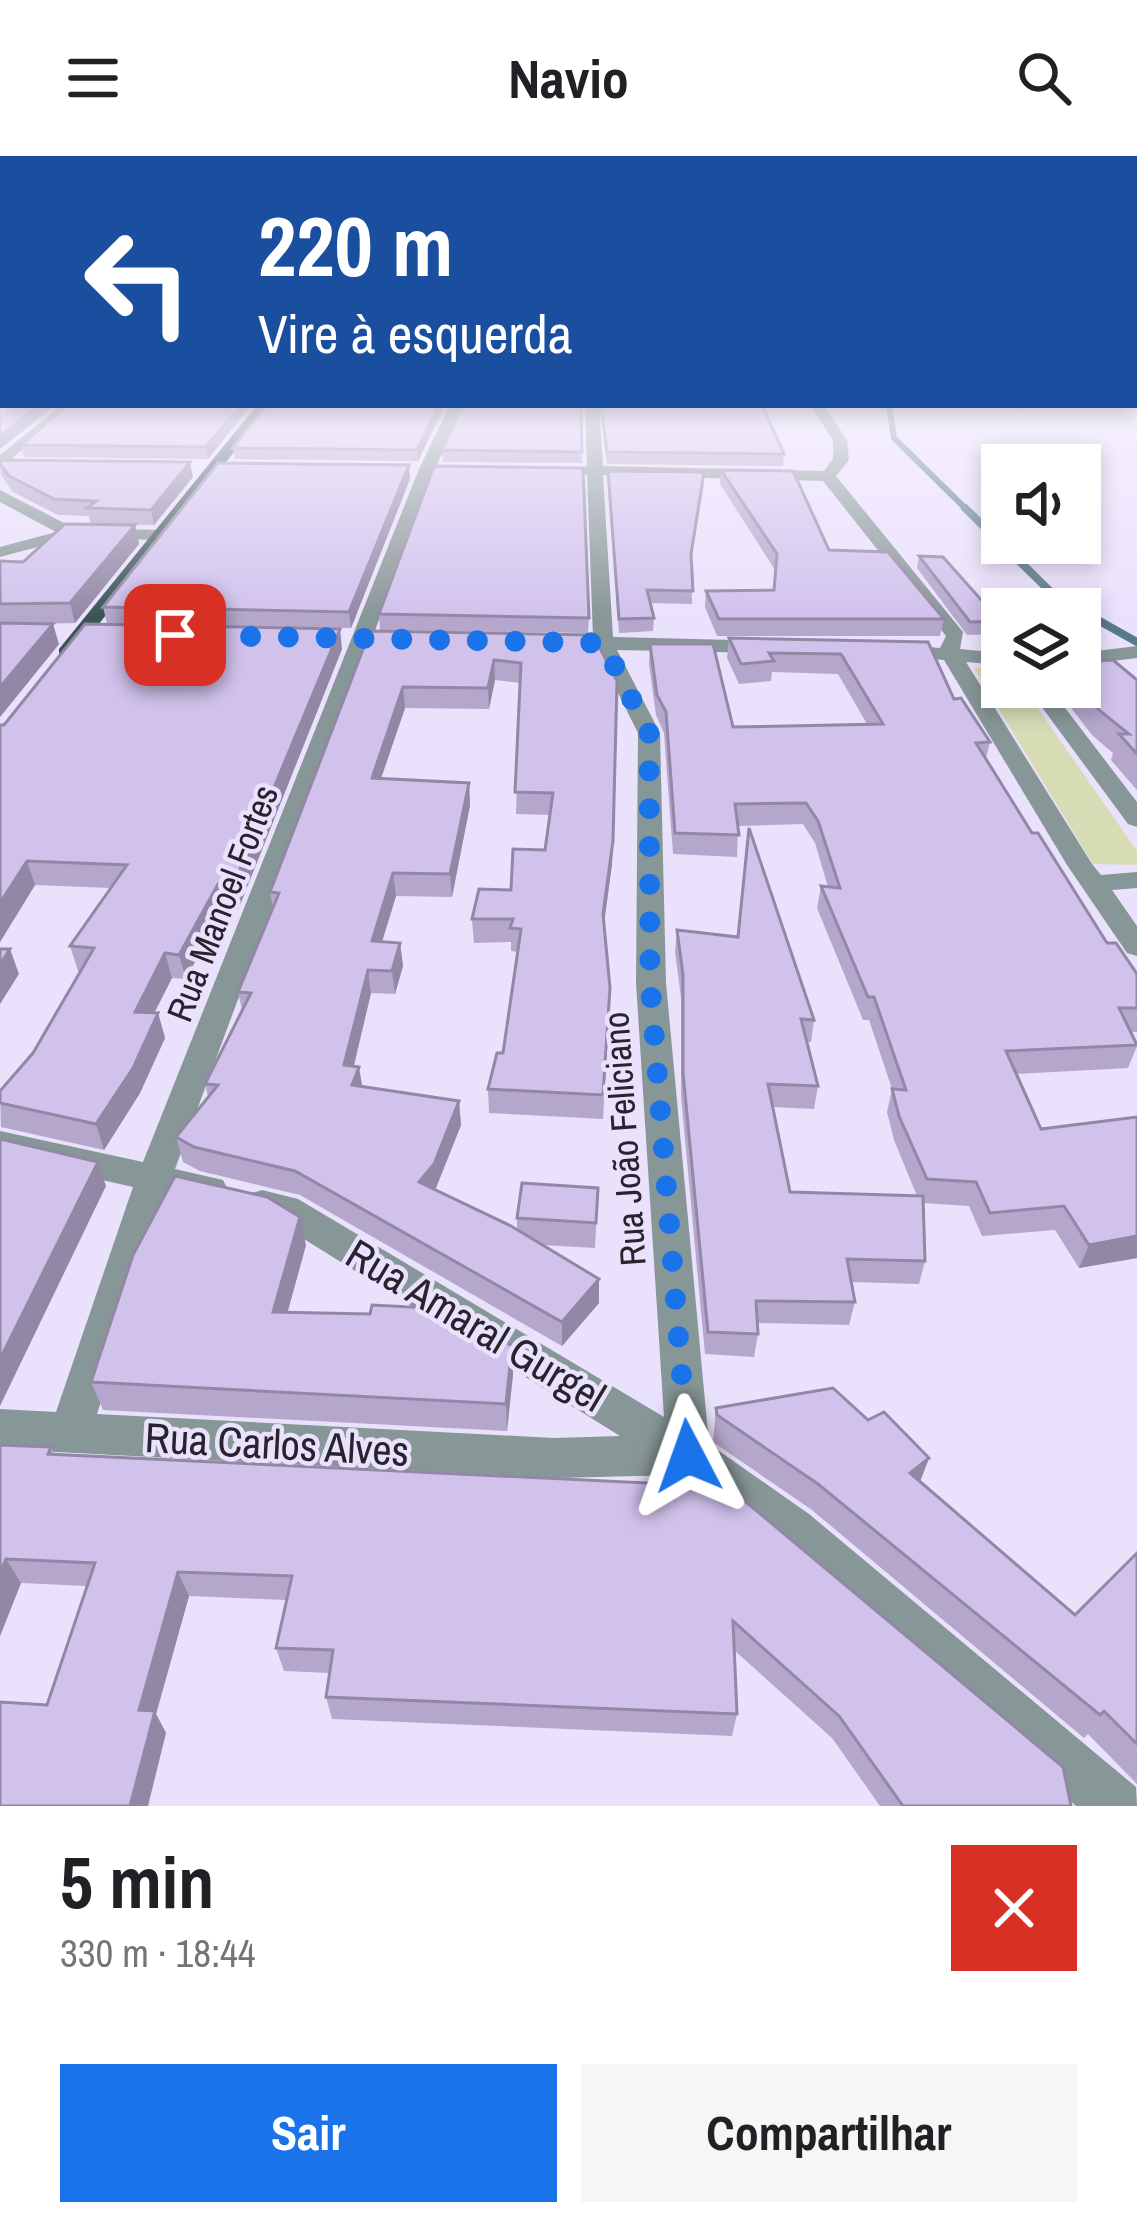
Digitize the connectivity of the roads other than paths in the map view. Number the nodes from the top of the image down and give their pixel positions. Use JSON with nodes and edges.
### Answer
{"nodes":[{"id":1,"x":0,"y":464,"type":"edge"},
{"id":2,"x":220,"y":464,"type":"edge"},
{"id":3,"x":428,"y":464,"type":"edge"},
{"id":4,"x":596,"y":464,"type":"edge"},
{"id":5,"x":838,"y":464,"type":"edge"},
{"id":6,"x":24,"y":466,"type":"edge"},
{"id":7,"x":191,"y":470,"type":"edge"},
{"id":8,"x":554,"y":470,"type":"edge"},
{"id":9,"x":596,"y":470,"type":"junction"},
{"id":10,"x":215,"y":471,"type":"junction"},
{"id":11,"x":238,"y":471,"type":"edge"},
{"id":12,"x":828,"y":476,"type":"junction"},
{"id":13,"x":0,"y":495,"type":"edge"},
{"id":14,"x":71,"y":533,"type":"junction"},
{"id":15,"x":161,"y":535,"type":"junction"},
{"id":16,"x":0,"y":552,"type":"edge"},
{"id":17,"x":556,"y":642,"type":"edge"},
{"id":18,"x":603,"y":643,"type":"junction"},
{"id":19,"x":788,"y":647,"type":"edge"},
{"id":20,"x":880,"y":650,"type":"edge"},
{"id":21,"x":949,"y":651,"type":"junction"},
{"id":22,"x":1137,"y":652,"type":"edge"},
{"id":23,"x":981,"y":656,"type":"edge"},
{"id":24,"x":1101,"y":657,"type":"edge"},
{"id":25,"x":53,"y":669,"type":"edge"},
{"id":26,"x":1053,"y":708,"type":"edge"},
{"id":27,"x":1137,"y":819,"type":"edge"},
{"id":28,"x":1137,"y":880,"type":"edge"},
{"id":29,"x":1093,"y":884,"type":"junction"},
{"id":30,"x":1137,"y":947,"type":"edge"},
{"id":31,"x":0,"y":1144,"type":"edge"},
{"id":32,"x":155,"y":1175,"type":"junction"},
{"id":33,"x":0,"y":1430,"type":"edge"},
{"id":34,"x":70,"y":1433,"type":"junction"},
{"id":35,"x":688,"y":1456,"type":"junction"},
{"id":36,"x":1096,"y":1794,"type":"edge"}],
"edges":[{"from":1,"to":6,"type":"street"},
{"from":2,"to":10,"type":"main road"},
{"from":3,"to":32,"type":"street","name":"Rua Manoel Fortes"},
{"from":4,"to":9,"type":"street","name":"Rua João Feliciano"},
{"from":5,"to":12,"type":"street"},
{"from":7,"to":10,"type":"street"},
{"from":8,"to":9,"type":"street"},
{"from":9,"to":12,"type":"street"},
{"from":9,"to":18,"type":"street","name":"Rua João Feliciano"},
{"from":10,"to":11,"type":"street"},
{"from":10,"to":15,"type":"main road"},
{"from":12,"to":21,"type":"street"},
{"from":13,"to":14,"type":"street"},
{"from":14,"to":15,"type":"street"},
{"from":14,"to":16,"type":"street"},
{"from":15,"to":25,"type":"main road"},
{"from":17,"to":18,"type":"street"},
{"from":18,"to":19,"type":"street"},
{"from":18,"to":35,"type":"street","name":"Rua João Feliciano"},
{"from":20,"to":21,"type":"street"},
{"from":21,"to":23,"type":"street"},
{"from":21,"to":29,"type":"street"},
{"from":22,"to":24,"type":"street"},
{"from":26,"to":27,"type":"street"},
{"from":28,"to":29,"type":"street"},
{"from":29,"to":30,"type":"street"},
{"from":31,"to":32,"type":"street","name":"Rua Amaral Gurgel"},
{"from":32,"to":34,"type":"street","name":"Rua Manoel Fortes"},
{"from":32,"to":35,"type":"street","name":"Rua Amaral Gurgel"},
{"from":33,"to":34,"type":"street","name":"Rua Carlos Alves"},
{"from":34,"to":35,"type":"street","name":"Rua Carlos Alves"},
{"from":35,"to":36,"type":"street","name":"Rua Amaral Gurgel"}]}
